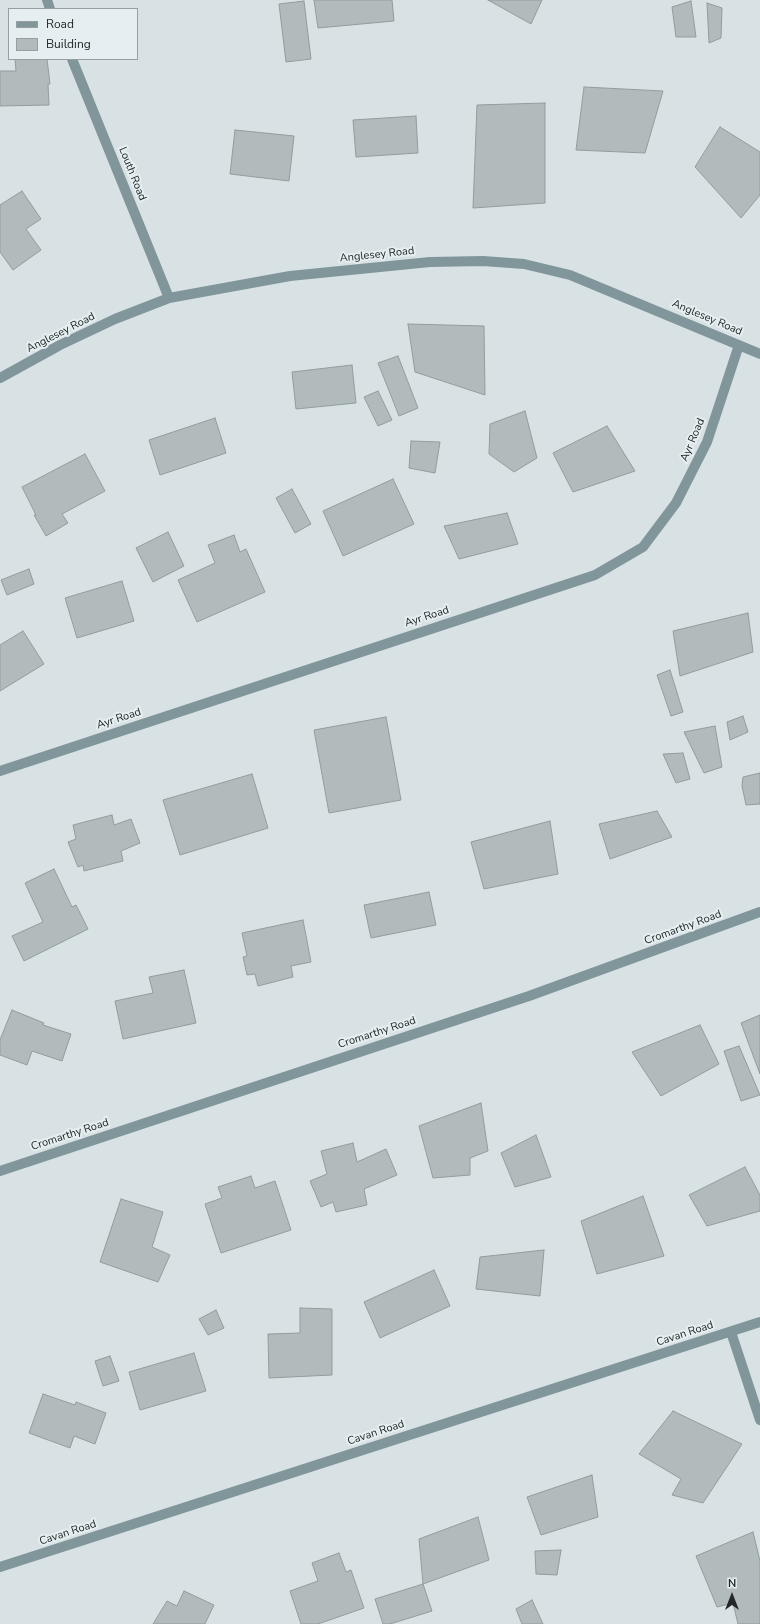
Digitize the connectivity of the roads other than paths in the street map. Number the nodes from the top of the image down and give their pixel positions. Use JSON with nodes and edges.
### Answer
{"nodes":[{"id":1,"x":72,"y":60,"type":"edge"},
{"id":2,"x":169,"y":298,"type":"junction"},
{"id":3,"x":739,"y":345,"type":"junction"},
{"id":4,"x":760,"y":354,"type":"edge"},
{"id":5,"x":0,"y":378,"type":"edge"},
{"id":6,"x":0,"y":771,"type":"edge"},
{"id":7,"x":760,"y":912,"type":"edge"},
{"id":8,"x":0,"y":1171,"type":"edge"},
{"id":9,"x":760,"y":1322,"type":"edge"},
{"id":10,"x":731,"y":1332,"type":"junction"},
{"id":11,"x":760,"y":1420,"type":"edge"},
{"id":12,"x":0,"y":1567,"type":"edge"}],
"edges":[{"from":1,"to":2,"type":"street","name":"Louth Road"},
{"from":2,"to":3,"type":"street","name":"Anglesey Road"},
{"from":2,"to":5,"type":"street","name":"Anglesey Road"},
{"from":3,"to":4,"type":"street","name":"Anglesey Road"},
{"from":3,"to":6,"type":"street","name":"Ayr Road"},
{"from":7,"to":8,"type":"street","name":"Cromarthy Road"},
{"from":9,"to":10,"type":"street","name":"Cavan Road"},
{"from":10,"to":11,"type":"street"},
{"from":10,"to":12,"type":"street","name":"Cavan Road"}]}
